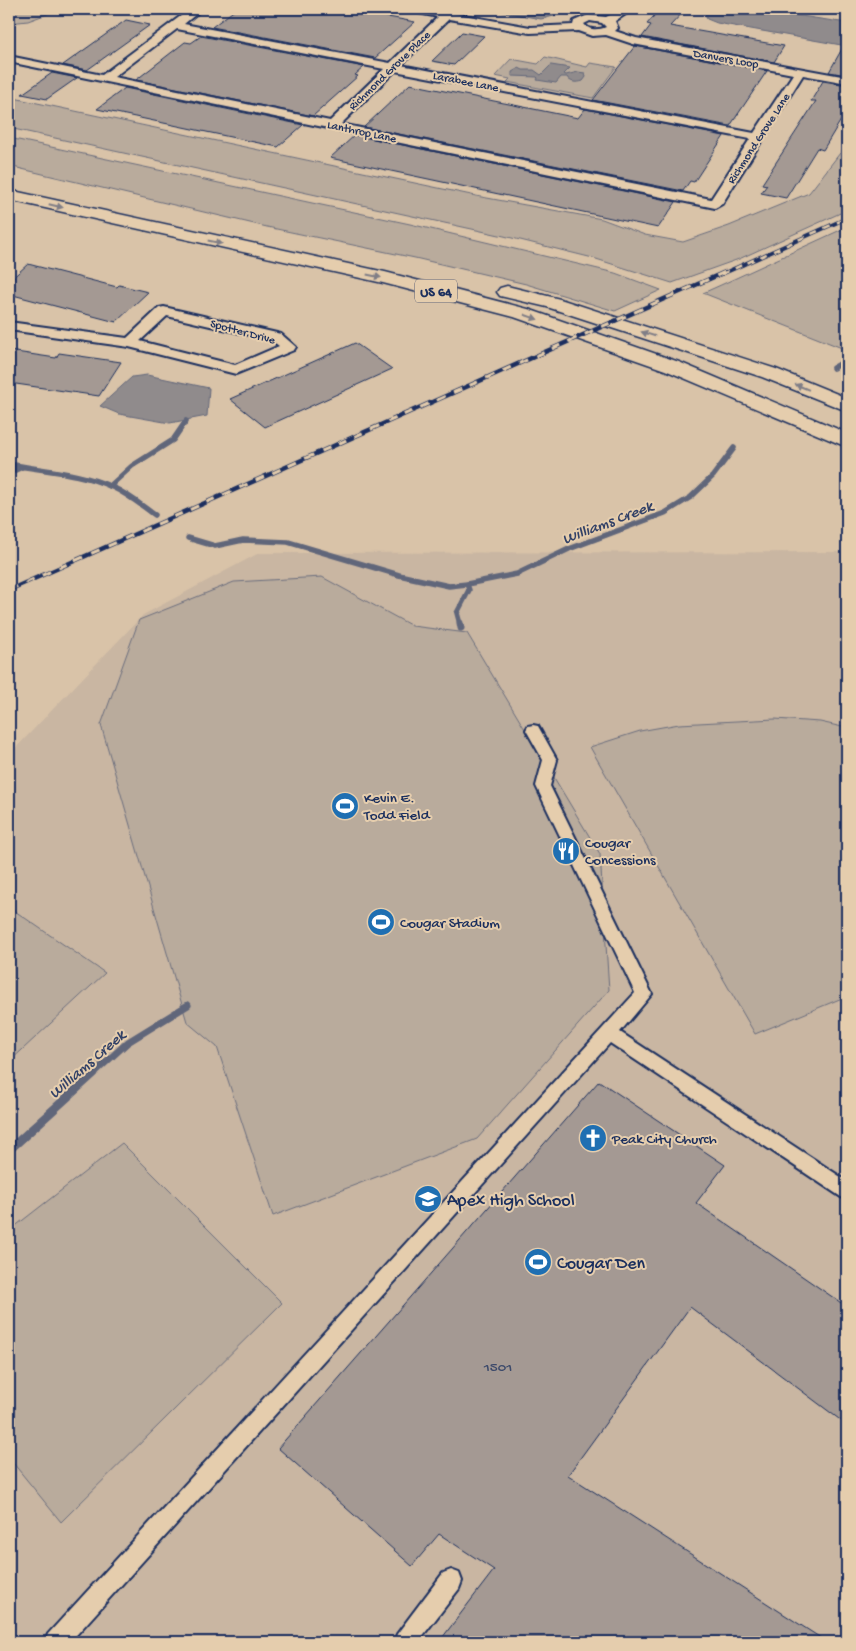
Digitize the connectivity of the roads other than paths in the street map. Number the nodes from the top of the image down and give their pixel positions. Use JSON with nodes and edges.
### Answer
{"nodes":[{"id":1,"x":197,"y":9,"type":"edge"},
{"id":2,"x":414,"y":9,"type":"edge"},
{"id":3,"x":628,"y":9,"type":"edge"},
{"id":4,"x":446,"y":15,"type":"junction"},
{"id":5,"x":176,"y":26,"type":"junction"},
{"id":6,"x":607,"y":26,"type":"junction"},
{"id":7,"x":9,"y":59,"type":"edge"},
{"id":8,"x":393,"y":67,"type":"junction"},
{"id":9,"x":800,"y":71,"type":"junction"},
{"id":10,"x":104,"y":79,"type":"junction"},
{"id":11,"x":847,"y":80,"type":"edge"},
{"id":12,"x":333,"y":125,"type":"junction"},
{"id":13,"x":757,"y":137,"type":"junction"},
{"id":14,"x":9,"y":178,"type":"edge"},
{"id":15,"x":9,"y":195,"type":"edge"},
{"id":16,"x":715,"y":204,"type":"joint"},
{"id":17,"x":9,"y":326,"type":"edge"},
{"id":18,"x":130,"y":343,"type":"junction"},
{"id":19,"x":847,"y":405,"type":"edge"},
{"id":20,"x":847,"y":441,"type":"edge"},
{"id":21,"x":533,"y":730,"type":"dead end"},
{"id":22,"x":609,"y":1034,"type":"junction"},
{"id":23,"x":847,"y":1191,"type":"edge"},
{"id":24,"x":451,"y":1581,"type":"dead end"},
{"id":25,"x":56,"y":1642,"type":"edge"},
{"id":26,"x":405,"y":1642,"type":"edge"}],
"edges":[{"from":1,"to":5,"type":"street"},
{"from":2,"to":4,"type":"street"},
{"from":3,"to":6,"type":"street"},
{"from":4,"to":6,"type":"street"},
{"from":4,"to":8,"type":"street","name":"Richmond Grove Place"},
{"from":5,"to":8,"type":"street","name":"Larabee Lane"},
{"from":5,"to":10,"type":"street"},
{"from":6,"to":9,"type":"street","name":"Danvers Loop"},
{"from":7,"to":10,"type":"street","name":"Lanthrop Lane"},
{"from":8,"to":12,"type":"street","name":"Richmond Grove Place"},
{"from":8,"to":13,"type":"street","name":"Larabee Lane"},
{"from":9,"to":11,"type":"street","name":"Danvers Loop"},
{"from":9,"to":13,"type":"street","name":"Richmond Grove Lane"},
{"from":10,"to":12,"type":"street","name":"Lanthrop Lane"},
{"from":12,"to":16,"type":"street","name":"Lanthrop Lane"},
{"from":13,"to":16,"type":"street","name":"Richmond Grove Lane"},
{"from":19,"to":14,"type":"highway","number":"US 64","one_way":true},
{"from":15,"to":20,"type":"highway","number":"US 64","one_way":true},
{"from":17,"to":18,"type":"street","name":"Spotter Drive"},
{"from":18,"to":18,"type":"street","name":"Spotter Drive"},
{"from":21,"to":22,"type":"street"},
{"from":22,"to":23,"type":"street"},
{"from":22,"to":25,"type":"street"},
{"from":24,"to":26,"type":"street"}]}
